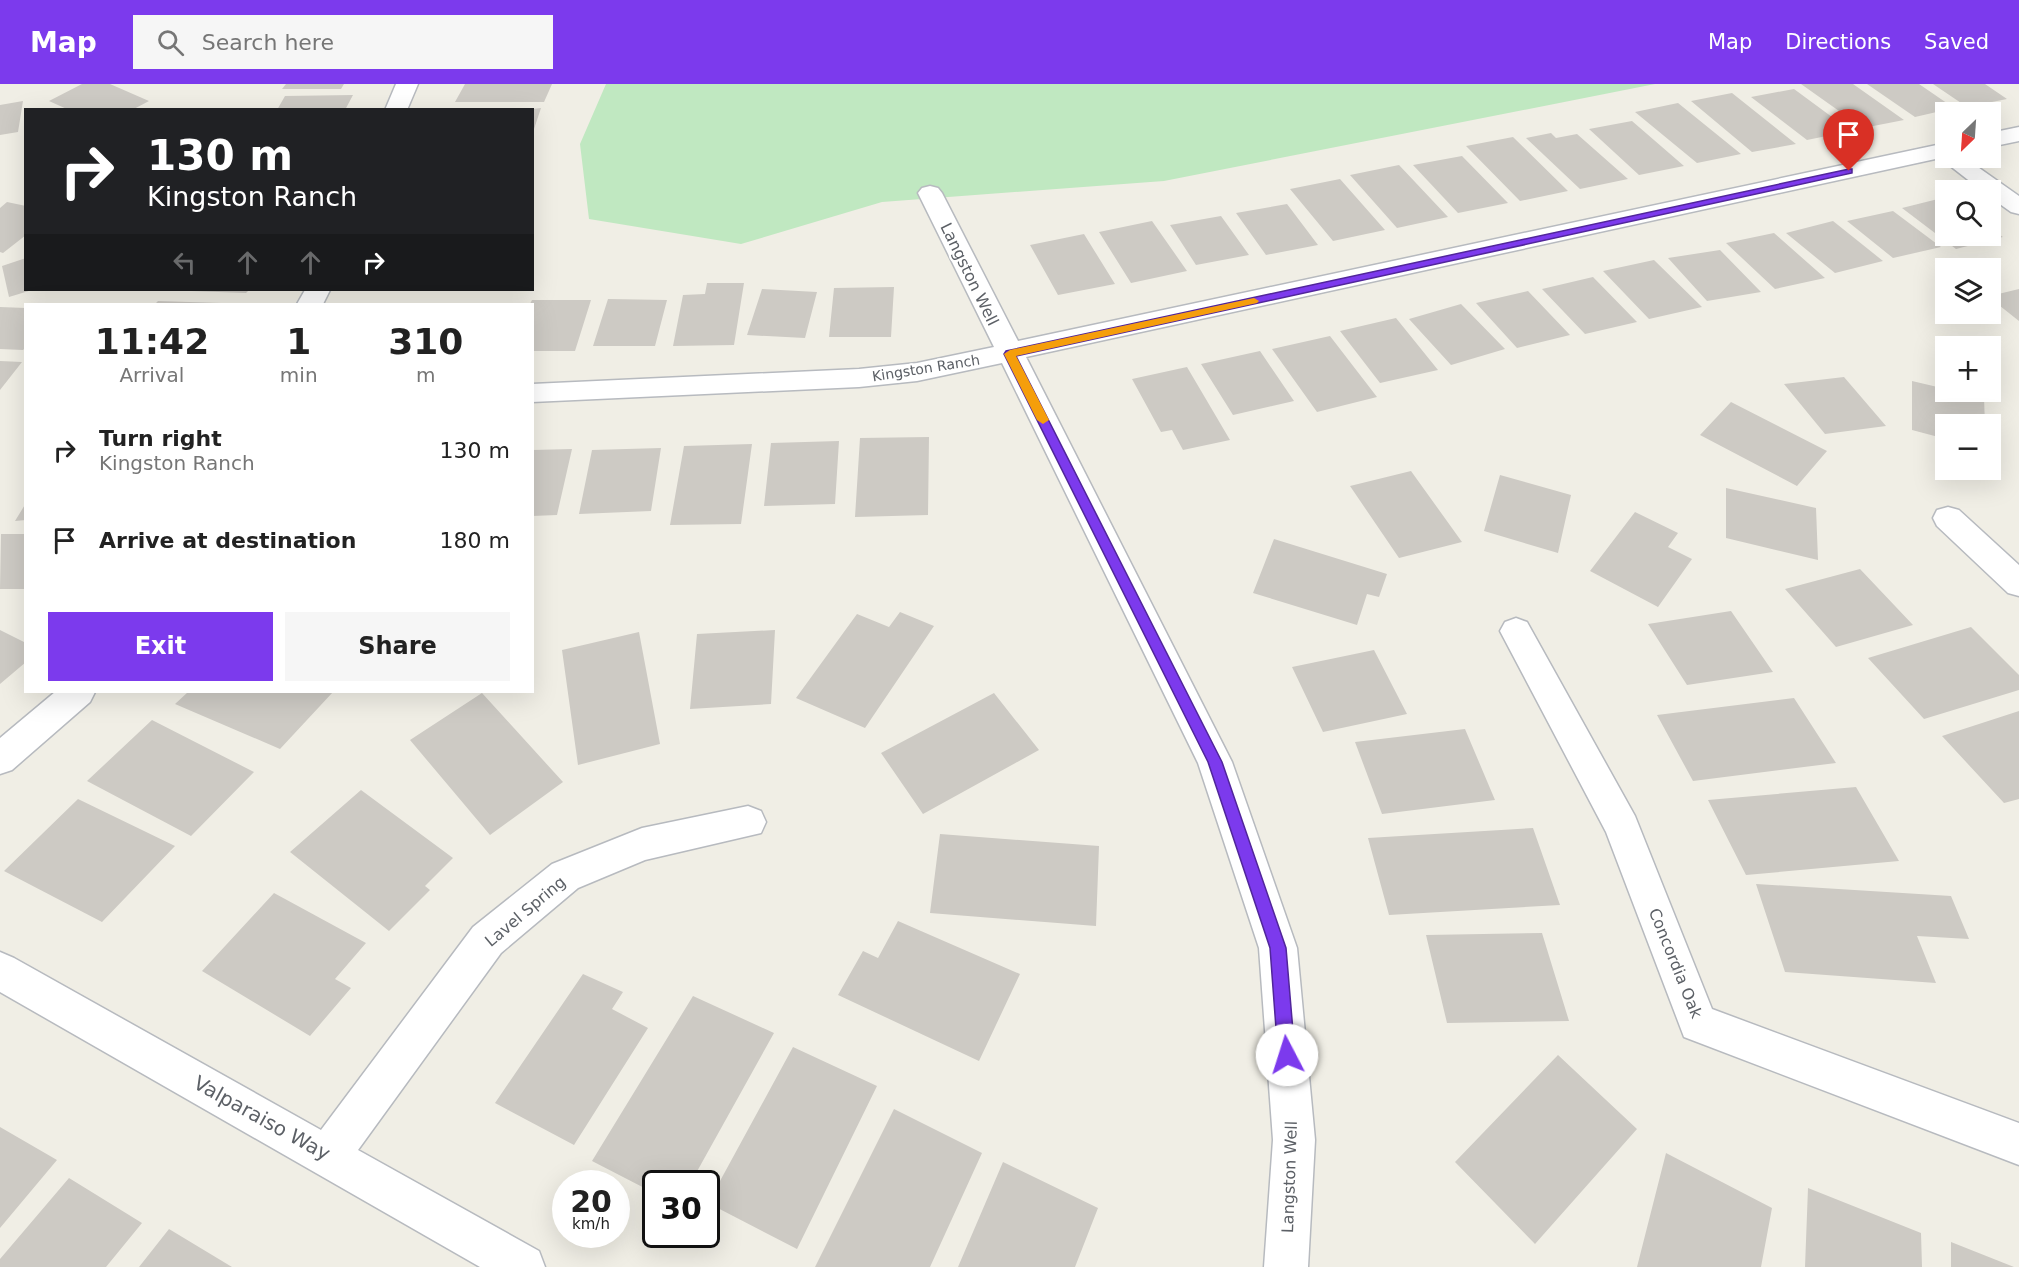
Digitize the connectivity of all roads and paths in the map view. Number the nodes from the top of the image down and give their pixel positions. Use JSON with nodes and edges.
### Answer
{"nodes":[{"id":1,"x":407,"y":84,"type":"edge"},
{"id":2,"x":397,"y":108,"type":"edge"},
{"id":3,"x":2019,"y":134,"type":"edge"},
{"id":4,"x":2001,"y":138,"type":"edge"},
{"id":5,"x":1935,"y":155,"type":"edge"},
{"id":6,"x":1966,"y":168,"type":"edge"},
{"id":7,"x":930,"y":193,"type":"dead end"},
{"id":8,"x":2019,"y":207,"type":"edge"},
{"id":9,"x":1010,"y":354,"type":"junction"},
{"id":10,"x":534,"y":393,"type":"edge"},
{"id":11,"x":1948,"y":518,"type":"dead end"},
{"id":12,"x":2019,"y":584,"type":"edge"},
{"id":13,"x":1516,"y":631,"type":"dead end"},
{"id":14,"x":77,"y":693,"type":"edge"},
{"id":15,"x":0,"y":759,"type":"edge"},
{"id":16,"x":748,"y":822,"type":"dead end"},
{"id":17,"x":0,"y":971,"type":"edge"},
{"id":18,"x":2019,"y":1144,"type":"edge"},
{"id":19,"x":328,"y":1156,"type":"junction"},
{"id":20,"x":523,"y":1267,"type":"edge"},
{"id":21,"x":1286,"y":1267,"type":"edge"}],
"edges":[{"from":1,"to":2,"type":"street"},
{"from":3,"to":4,"type":"street"},
{"from":5,"to":9,"type":"street","name":"Kingston Ranch"},
{"from":6,"to":8,"type":"street"},
{"from":7,"to":9,"type":"street","name":"Langston Well"},
{"from":9,"to":10,"type":"street","name":"Kingston Ranch"},
{"from":9,"to":21,"type":"street","name":"Langston Well"},
{"from":11,"to":12,"type":"street"},
{"from":13,"to":18,"type":"street","name":"Concordia Oak"},
{"from":14,"to":15,"type":"street"},
{"from":16,"to":19,"type":"street","name":"Lavel Spring"},
{"from":17,"to":19,"type":"street","name":"Valparaiso Way"},
{"from":19,"to":20,"type":"street","name":"Valparaiso Way"}]}
